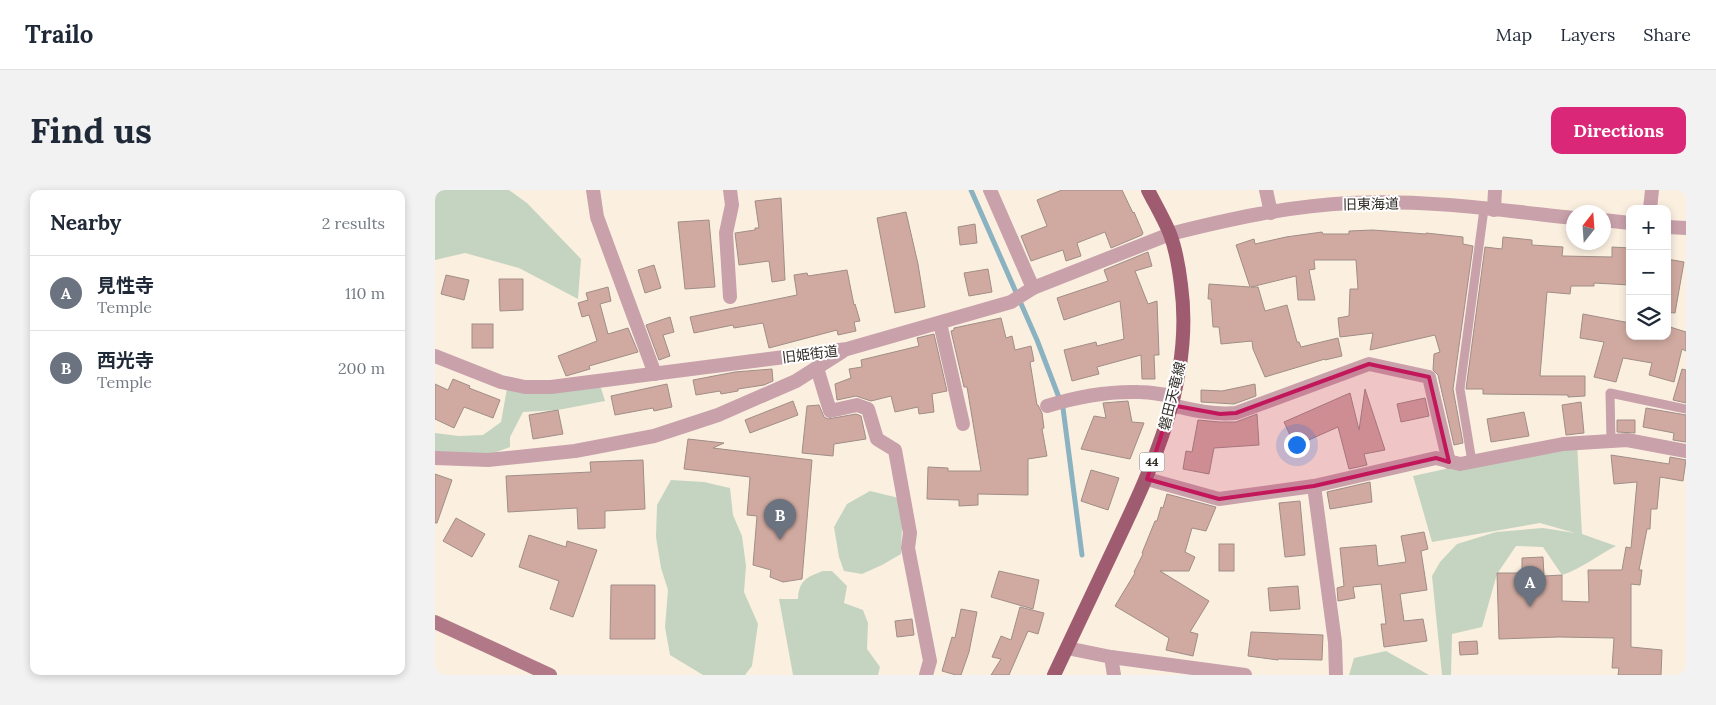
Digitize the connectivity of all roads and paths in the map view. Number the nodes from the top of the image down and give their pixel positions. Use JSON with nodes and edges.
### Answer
{"nodes":[{"id":1,"x":593,"y":190,"type":"edge"},
{"id":2,"x":730,"y":190,"type":"edge"},
{"id":3,"x":990,"y":190,"type":"edge"},
{"id":4,"x":1147,"y":190,"type":"edge"},
{"id":5,"x":1266,"y":190,"type":"edge"},
{"id":6,"x":1495,"y":190,"type":"edge"},
{"id":7,"x":1652,"y":190,"type":"edge"},
{"id":8,"x":1650,"y":205,"type":"edge"},
{"id":9,"x":1489,"y":209,"type":"junction"},
{"id":10,"x":1271,"y":212,"type":"junction"},
{"id":11,"x":1566,"y":217,"type":"edge"},
{"id":12,"x":1611,"y":221,"type":"edge"},
{"id":13,"x":1626,"y":223,"type":"edge"},
{"id":14,"x":1671,"y":226,"type":"edge"},
{"id":15,"x":1686,"y":228,"type":"edge"},
{"id":16,"x":1170,"y":234,"type":"junction"},
{"id":17,"x":1033,"y":288,"type":"junction"},
{"id":18,"x":730,"y":297,"type":"dead end"},
{"id":19,"x":940,"y":323,"type":"junction"},
{"id":20,"x":847,"y":349,"type":"junction"},
{"id":21,"x":435,"y":356,"type":"edge"},
{"id":22,"x":817,"y":368,"type":"junction"},
{"id":23,"x":655,"y":374,"type":"junction"},
{"id":24,"x":1173,"y":401,"type":"junction"},
{"id":25,"x":1047,"y":406,"type":"dead end"},
{"id":26,"x":1686,"y":409,"type":"edge"},
{"id":27,"x":963,"y":424,"type":"dead end"},
{"id":28,"x":1611,"y":441,"type":"junction"},
{"id":29,"x":1686,"y":451,"type":"edge"},
{"id":30,"x":435,"y":458,"type":"edge"},
{"id":31,"x":1449,"y":462,"type":"junction"},
{"id":32,"x":1472,"y":462,"type":"junction"},
{"id":33,"x":1147,"y":479,"type":"junction"},
{"id":34,"x":1314,"y":486,"type":"junction"},
{"id":35,"x":435,"y":622,"type":"edge"},
{"id":36,"x":1067,"y":648,"type":"junction"},
{"id":37,"x":1111,"y":657,"type":"junction"},
{"id":38,"x":550,"y":675,"type":"edge"},
{"id":39,"x":926,"y":675,"type":"edge"},
{"id":40,"x":1054,"y":675,"type":"edge"},
{"id":41,"x":1114,"y":675,"type":"edge"},
{"id":42,"x":1245,"y":675,"type":"edge"},
{"id":43,"x":1336,"y":675,"type":"edge"}],
"edges":[{"from":1,"to":23,"type":"street"},
{"from":2,"to":18,"type":"street"},
{"from":3,"to":17,"type":"street"},
{"from":4,"to":16,"type":"main road","name":"磐田天竜線","number":"44"},
{"from":5,"to":10,"type":"street"},
{"from":6,"to":9,"type":"street"},
{"from":7,"to":8,"type":"street"},
{"from":9,"to":10,"type":"street","name":"旧東海道"},
{"from":9,"to":11,"type":"street","name":"旧東海道"},
{"from":9,"to":32,"type":"lane"},
{"from":10,"to":16,"type":"street","name":"旧東海道"},
{"from":12,"to":13,"type":"street"},
{"from":14,"to":15,"type":"street"},
{"from":16,"to":17,"type":"street","name":"旧姫街道"},
{"from":16,"to":24,"type":"main road","name":"磐田天竜線","number":"44"},
{"from":17,"to":19,"type":"street","name":"旧姫街道"},
{"from":19,"to":20,"type":"street","name":"旧姫街道"},
{"from":19,"to":27,"type":"street"},
{"from":20,"to":22,"type":"street"},
{"from":20,"to":23,"type":"street","name":"旧姫街道"},
{"from":21,"to":23,"type":"street","name":"旧姫街道"},
{"from":22,"to":30,"type":"street"},
{"from":22,"to":39,"type":"street"},
{"from":24,"to":25,"type":"street"},
{"from":24,"to":31,"type":"street"},
{"from":24,"to":33,"type":"main road","name":"磐田天竜線","number":"44"},
{"from":26,"to":28,"type":"lane"},
{"from":28,"to":29,"type":"street"},
{"from":28,"to":32,"type":"street"},
{"from":31,"to":32,"type":"street"},
{"from":31,"to":34,"type":"street"},
{"from":33,"to":34,"type":"street"},
{"from":33,"to":36,"type":"main road","name":"磐田天竜線","number":"44"},
{"from":34,"to":43,"type":"street"},
{"from":35,"to":38,"type":"main road"},
{"from":36,"to":37,"type":"street"},
{"from":36,"to":40,"type":"main road","name":"磐田天竜線","number":"44"},
{"from":37,"to":41,"type":"street"},
{"from":37,"to":42,"type":"street"}]}
